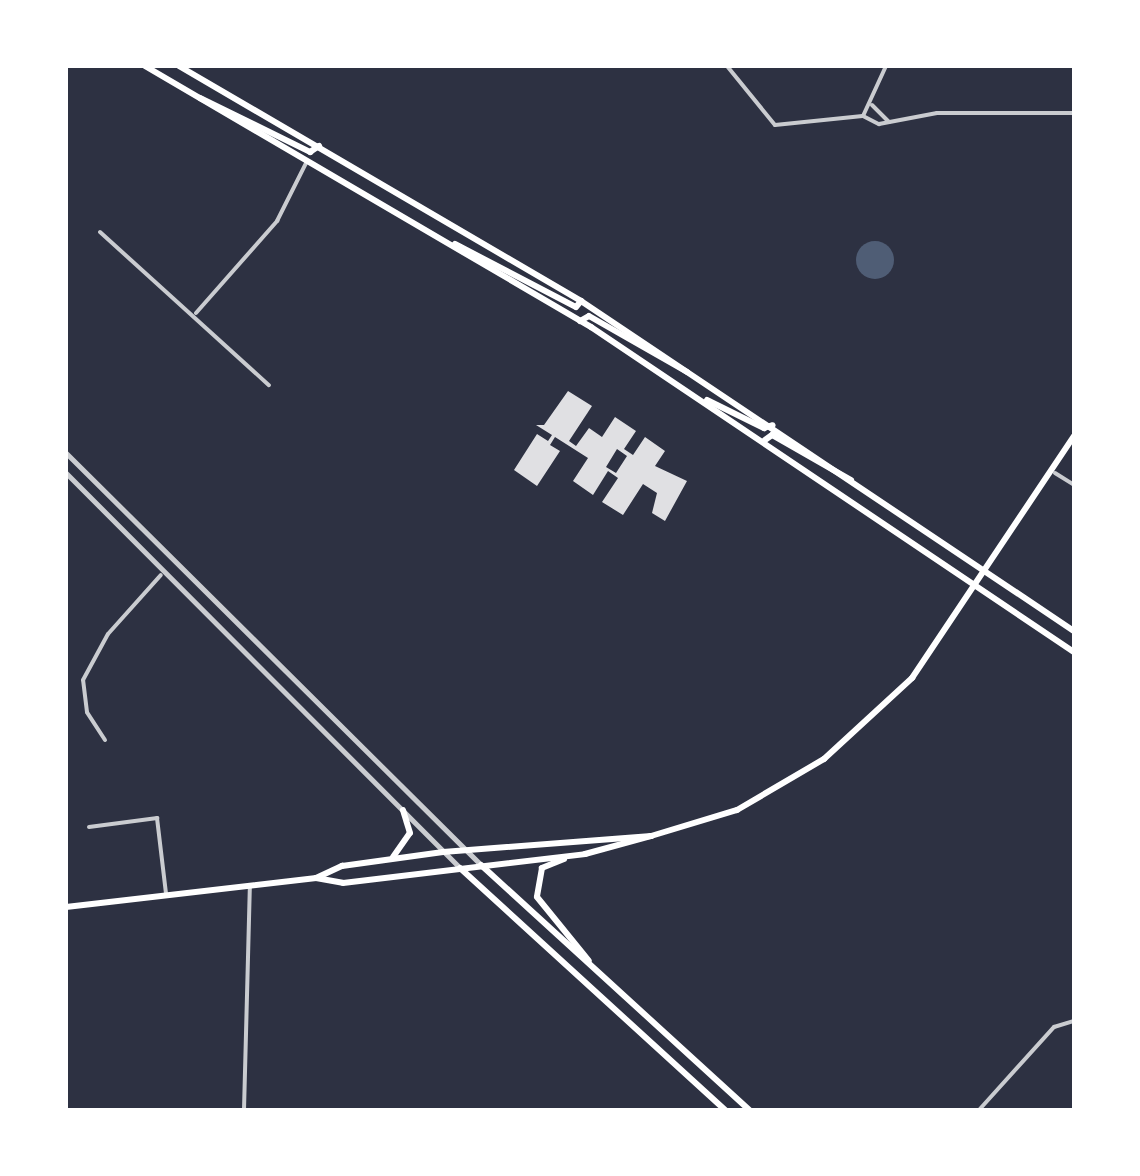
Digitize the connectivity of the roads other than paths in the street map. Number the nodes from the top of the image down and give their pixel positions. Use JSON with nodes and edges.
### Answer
{"nodes":[{"id":1,"x":145,"y":66,"type":"edge"},
{"id":2,"x":179,"y":66,"type":"edge"},
{"id":3,"x":727,"y":66,"type":"edge"},
{"id":4,"x":886,"y":66,"type":"edge"},
{"id":5,"x":200,"y":98,"type":"junction"},
{"id":6,"x":872,"y":105,"type":"junction"},
{"id":7,"x":881,"y":113,"type":"junction"},
{"id":8,"x":1074,"y":113,"type":"edge"},
{"id":9,"x":863,"y":116,"type":"junction"},
{"id":10,"x":871,"y":122,"type":"junction"},
{"id":11,"x":889,"y":122,"type":"junction"},
{"id":12,"x":319,"y":146,"type":"junction"},
{"id":13,"x":307,"y":160,"type":"junction"},
{"id":14,"x":100,"y":232,"type":"dead end"},
{"id":15,"x":444,"y":241,"type":"junction"},
{"id":16,"x":581,"y":301,"type":"junction"},
{"id":17,"x":196,"y":313,"type":"junction"},
{"id":18,"x":580,"y":321,"type":"junction"},
{"id":19,"x":694,"y":374,"type":"junction"},
{"id":20,"x":269,"y":385,"type":"dead end"},
{"id":21,"x":703,"y":400,"type":"junction"},
{"id":22,"x":773,"y":425,"type":"junction"},
{"id":23,"x":1074,"y":436,"type":"edge"},
{"id":24,"x":765,"y":440,"type":"junction"},
{"id":25,"x":66,"y":453,"type":"edge"},
{"id":26,"x":66,"y":473,"type":"edge"},
{"id":27,"x":1055,"y":473,"type":"junction"},
{"id":28,"x":1074,"y":485,"type":"edge"},
{"id":29,"x":865,"y":486,"type":"junction"},
{"id":30,"x":985,"y":569,"type":"junction"},
{"id":31,"x":161,"y":575,"type":"junction"},
{"id":32,"x":976,"y":585,"type":"junction"},
{"id":33,"x":1074,"y":631,"type":"edge"},
{"id":34,"x":1074,"y":652,"type":"edge"},
{"id":35,"x":105,"y":740,"type":"dead end"},
{"id":36,"x":403,"y":810,"type":"junction"},
{"id":37,"x":89,"y":827,"type":"dead end"},
{"id":38,"x":651,"y":836,"type":"junction"},
{"id":39,"x":463,"y":849,"type":"junction"},
{"id":40,"x":443,"y":852,"type":"junction"},
{"id":41,"x":585,"y":854,"type":"junction"},
{"id":42,"x":387,"y":859,"type":"junction"},
{"id":43,"x":481,"y":865,"type":"junction"},
{"id":44,"x":460,"y":868,"type":"junction"},
{"id":45,"x":316,"y":878,"type":"junction"},
{"id":46,"x":250,"y":887,"type":"junction"},
{"id":47,"x":166,"y":896,"type":"junction"},
{"id":48,"x":66,"y":907,"type":"edge"},
{"id":49,"x":609,"y":985,"type":"junction"},
{"id":50,"x":1074,"y":1021,"type":"edge"},
{"id":51,"x":244,"y":1110,"type":"edge"},
{"id":52,"x":725,"y":1110,"type":"edge"},
{"id":53,"x":749,"y":1110,"type":"edge"},
{"id":54,"x":979,"y":1110,"type":"edge"}],
"edges":[{"from":1,"to":5,"type":"main road"},
{"from":2,"to":12,"type":"main road"},
{"from":3,"to":9,"type":"street"},
{"from":4,"to":6,"type":"street"},
{"from":5,"to":12,"type":"main road"},
{"from":5,"to":13,"type":"main road"},
{"from":6,"to":7,"type":"street"},
{"from":6,"to":9,"type":"street"},
{"from":7,"to":10,"type":"street"},
{"from":7,"to":11,"type":"street"},
{"from":8,"to":11,"type":"street"},
{"from":9,"to":10,"type":"street"},
{"from":10,"to":11,"type":"street"},
{"from":12,"to":16,"type":"main road"},
{"from":13,"to":15,"type":"main road"},
{"from":13,"to":17,"type":"street"},
{"from":14,"to":17,"type":"street"},
{"from":15,"to":16,"type":"main road"},
{"from":15,"to":18,"type":"main road"},
{"from":16,"to":19,"type":"main road"},
{"from":17,"to":20,"type":"street"},
{"from":18,"to":19,"type":"main road"},
{"from":18,"to":21,"type":"main road"},
{"from":19,"to":22,"type":"main road"},
{"from":21,"to":22,"type":"main road"},
{"from":21,"to":24,"type":"main road"},
{"from":22,"to":29,"type":"main road"},
{"from":23,"to":27,"type":"main road"},
{"from":24,"to":29,"type":"main road"},
{"from":24,"to":32,"type":"main road"},
{"from":25,"to":39,"type":"street"},
{"from":26,"to":31,"type":"street"},
{"from":27,"to":28,"type":"street"},
{"from":27,"to":30,"type":"main road"},
{"from":29,"to":30,"type":"main road"},
{"from":30,"to":32,"type":"main road"},
{"from":30,"to":33,"type":"main road"},
{"from":31,"to":35,"type":"street"},
{"from":31,"to":36,"type":"street"},
{"from":32,"to":34,"type":"main road"},
{"from":32,"to":38,"type":"main road"},
{"from":36,"to":40,"type":"street"},
{"from":36,"to":42,"type":"main road"},
{"from":37,"to":47,"type":"street"},
{"from":38,"to":39,"type":"main road"},
{"from":38,"to":41,"type":"main road"},
{"from":39,"to":40,"type":"main road"},
{"from":39,"to":43,"type":"street"},
{"from":40,"to":42,"type":"main road"},
{"from":40,"to":44,"type":"street"},
{"from":41,"to":43,"type":"main road"},
{"from":41,"to":49,"type":"main road"},
{"from":42,"to":45,"type":"main road"},
{"from":43,"to":44,"type":"main road"},
{"from":43,"to":49,"type":"main road"},
{"from":44,"to":45,"type":"main road"},
{"from":44,"to":52,"type":"main road"},
{"from":45,"to":46,"type":"main road"},
{"from":46,"to":47,"type":"main road"},
{"from":46,"to":51,"type":"street"},
{"from":47,"to":48,"type":"main road"},
{"from":49,"to":53,"type":"main road"},
{"from":50,"to":54,"type":"street"}]}
